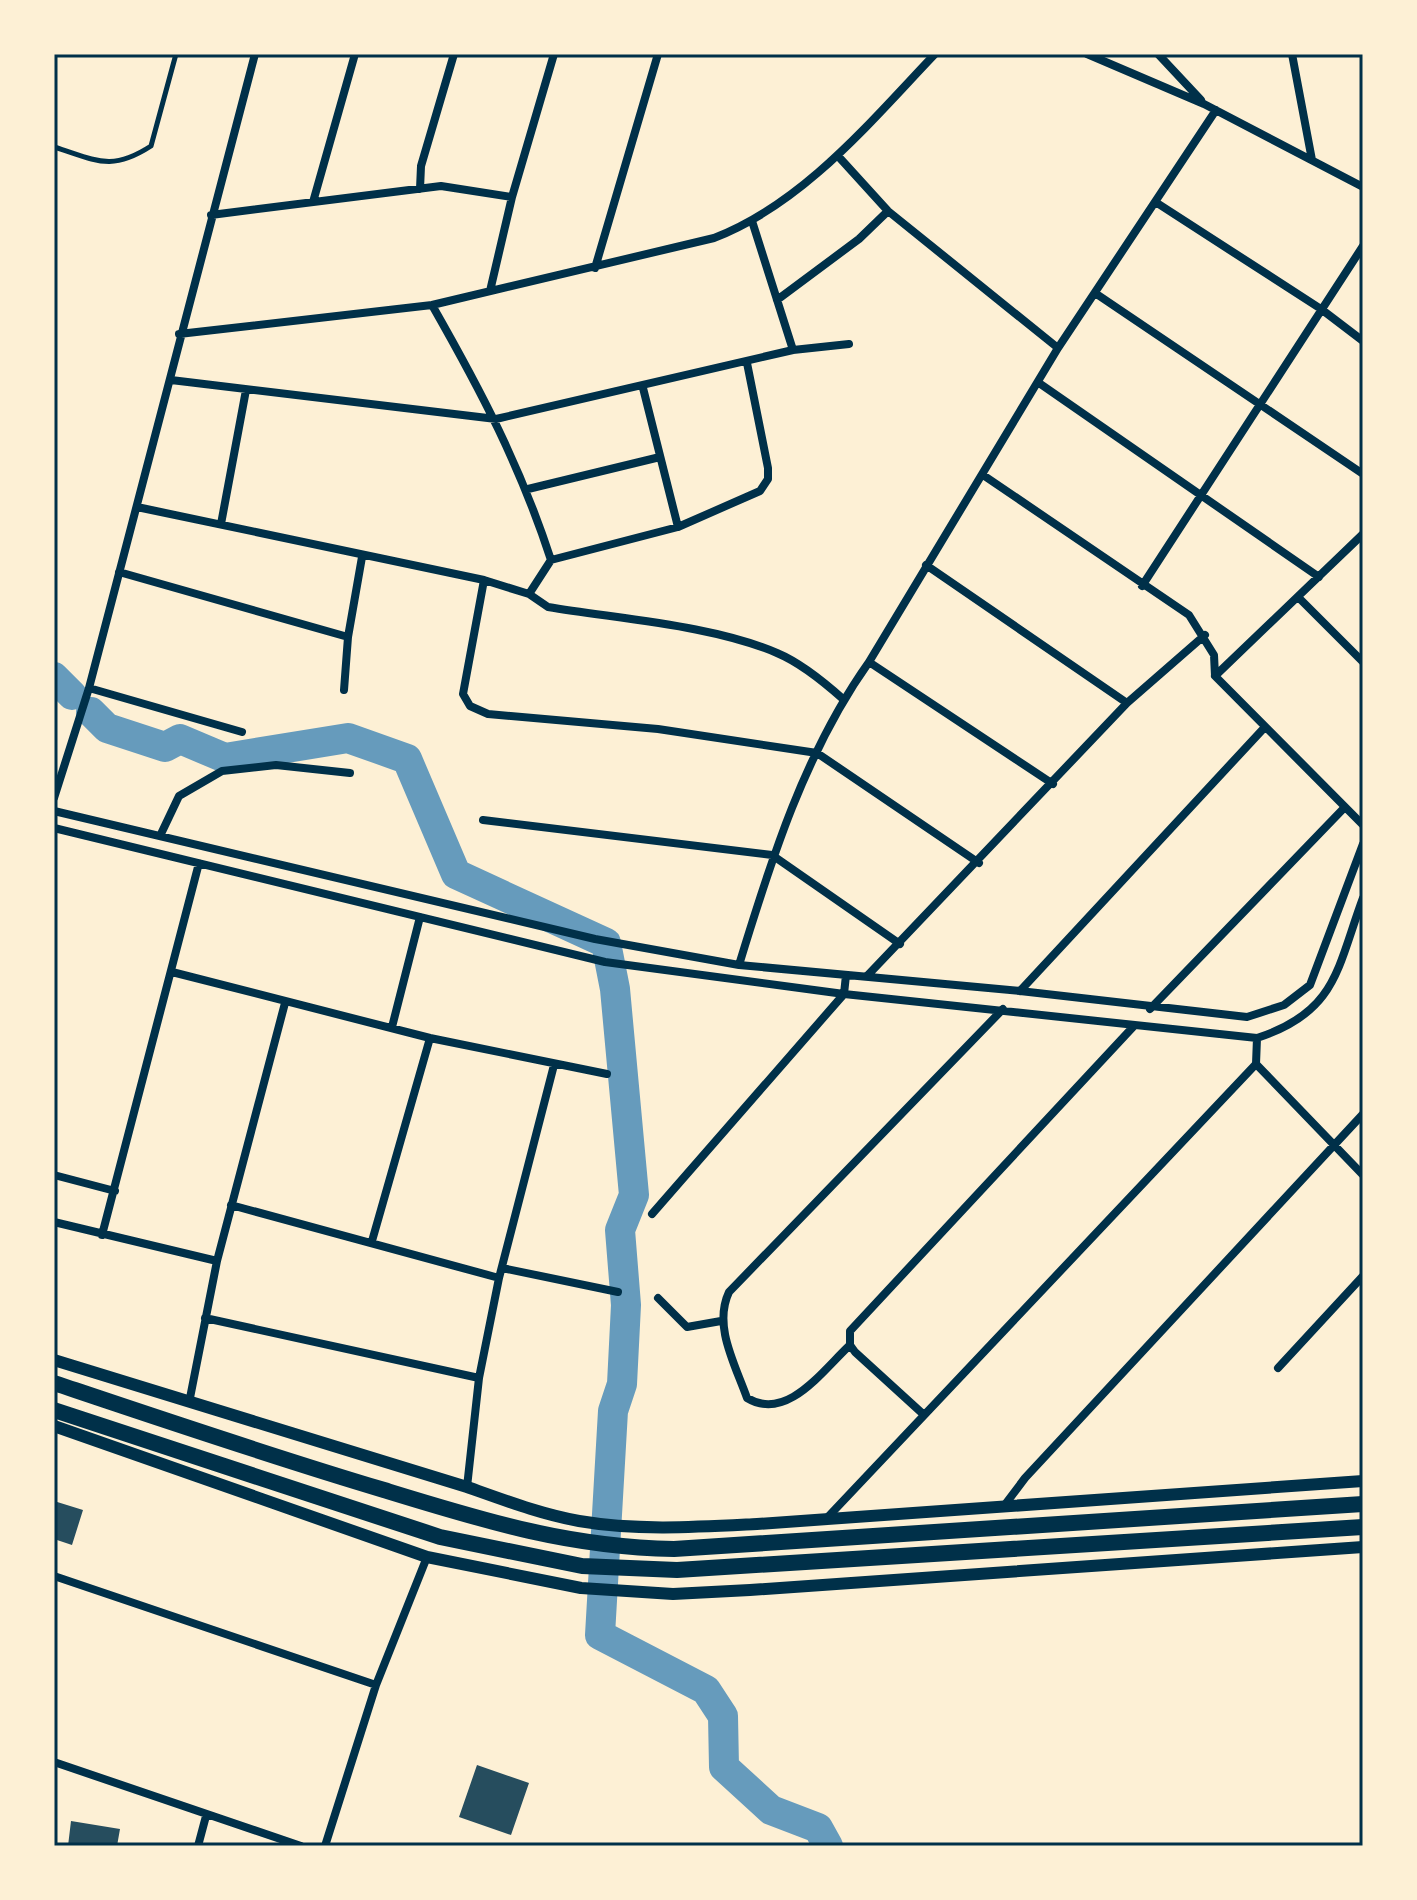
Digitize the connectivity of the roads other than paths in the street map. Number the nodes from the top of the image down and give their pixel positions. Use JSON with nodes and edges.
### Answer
{"nodes":[{"id":1,"x":176,"y":54,"type":"edge"},
{"id":2,"x":255,"y":54,"type":"edge"},
{"id":3,"x":355,"y":54,"type":"edge"},
{"id":4,"x":454,"y":54,"type":"edge"},
{"id":5,"x":554,"y":54,"type":"edge"},
{"id":6,"x":658,"y":54,"type":"edge"},
{"id":7,"x":935,"y":54,"type":"edge"},
{"id":8,"x":1087,"y":54,"type":"edge"},
{"id":9,"x":1158,"y":54,"type":"edge"},
{"id":10,"x":1292,"y":54,"type":"edge"},
{"id":11,"x":1204,"y":104,"type":"junction"},
{"id":12,"x":1216,"y":110,"type":"junction"},
{"id":13,"x":54,"y":147,"type":"edge"},
{"id":14,"x":838,"y":156,"type":"junction"},
{"id":15,"x":1312,"y":160,"type":"junction"},
{"id":16,"x":1363,"y":187,"type":"edge"},
{"id":17,"x":420,"y":189,"type":"junction"},
{"id":18,"x":512,"y":197,"type":"junction"},
{"id":19,"x":313,"y":202,"type":"junction"},
{"id":20,"x":1157,"y":203,"type":"junction"},
{"id":21,"x":888,"y":211,"type":"junction"},
{"id":22,"x":211,"y":215,"type":"junction"},
{"id":23,"x":752,"y":221,"type":"junction"},
{"id":24,"x":1363,"y":246,"type":"edge"},
{"id":25,"x":595,"y":268,"type":"junction"},
{"id":26,"x":490,"y":291,"type":"junction"},
{"id":27,"x":1095,"y":293,"type":"junction"},
{"id":28,"x":777,"y":300,"type":"junction"},
{"id":29,"x":432,"y":305,"type":"junction"},
{"id":30,"x":1321,"y":309,"type":"junction"},
{"id":31,"x":179,"y":334,"type":"junction"},
{"id":32,"x":1363,"y":341,"type":"edge"},
{"id":33,"x":849,"y":344,"type":"dead end"},
{"id":34,"x":1058,"y":348,"type":"junction"},
{"id":35,"x":793,"y":350,"type":"junction"},
{"id":36,"x":747,"y":363,"type":"junction"},
{"id":37,"x":171,"y":380,"type":"junction"},
{"id":38,"x":1039,"y":383,"type":"junction"},
{"id":39,"x":643,"y":388,"type":"junction"},
{"id":40,"x":246,"y":390,"type":"junction"},
{"id":41,"x":1260,"y":403,"type":"junction"},
{"id":42,"x":496,"y":419,"type":"junction"},
{"id":43,"x":660,"y":457,"type":"junction"},
{"id":44,"x":1363,"y":474,"type":"edge"},
{"id":45,"x":983,"y":475,"type":"junction"},
{"id":46,"x":528,"y":489,"type":"junction"},
{"id":47,"x":1199,"y":496,"type":"junction"},
{"id":48,"x":137,"y":507,"type":"junction"},
{"id":49,"x":221,"y":524,"type":"junction"},
{"id":50,"x":678,"y":527,"type":"junction"},
{"id":51,"x":1363,"y":534,"type":"edge"},
{"id":52,"x":362,"y":557,"type":"junction"},
{"id":53,"x":551,"y":560,"type":"junction"},
{"id":54,"x":926,"y":565,"type":"junction"},
{"id":55,"x":119,"y":572,"type":"junction"},
{"id":56,"x":1319,"y":577,"type":"junction"},
{"id":57,"x":484,"y":580,"type":"junction"},
{"id":58,"x":1142,"y":586,"type":"junction"},
{"id":59,"x":529,"y":594,"type":"junction"},
{"id":60,"x":1299,"y":598,"type":"junction"},
{"id":61,"x":1205,"y":635,"type":"junction"},
{"id":62,"x":348,"y":637,"type":"junction"},
{"id":63,"x":869,"y":662,"type":"junction"},
{"id":64,"x":1363,"y":662,"type":"edge"},
{"id":65,"x":1215,"y":676,"type":"junction"},
{"id":66,"x":89,"y":688,"type":"junction"},
{"id":67,"x":344,"y":690,"type":"dead end"},
{"id":68,"x":843,"y":699,"type":"junction"},
{"id":69,"x":1127,"y":703,"type":"junction"},
{"id":70,"x":1265,"y":727,"type":"junction"},
{"id":71,"x":242,"y":732,"type":"dead end"},
{"id":72,"x":817,"y":753,"type":"junction"},
{"id":73,"x":350,"y":773,"type":"dead end"},
{"id":74,"x":1053,"y":784,"type":"junction"},
{"id":75,"x":54,"y":798,"type":"edge"},
{"id":76,"x":1345,"y":807,"type":"junction"},
{"id":77,"x":54,"y":811,"type":"edge"},
{"id":78,"x":483,"y":820,"type":"dead end"},
{"id":79,"x":1363,"y":825,"type":"edge"},
{"id":80,"x":54,"y":828,"type":"edge"},
{"id":81,"x":160,"y":836,"type":"junction"},
{"id":82,"x":1363,"y":844,"type":"edge"},
{"id":83,"x":772,"y":855,"type":"junction"},
{"id":84,"x":199,"y":863,"type":"junction"},
{"id":85,"x":979,"y":863,"type":"junction"},
{"id":86,"x":1363,"y":898,"type":"edge"},
{"id":87,"x":420,"y":917,"type":"junction"},
{"id":88,"x":900,"y":944,"type":"junction"},
{"id":89,"x":739,"y":965,"type":"junction"},
{"id":90,"x":172,"y":972,"type":"junction"},
{"id":91,"x":846,"y":975,"type":"junction"},
{"id":92,"x":867,"y":976,"type":"junction"},
{"id":93,"x":1020,"y":991,"type":"junction"},
{"id":94,"x":844,"y":994,"type":"junction"},
{"id":95,"x":285,"y":1003,"type":"junction"},
{"id":96,"x":1003,"y":1009,"type":"junction"},
{"id":97,"x":1150,"y":1009,"type":"junction"},
{"id":98,"x":392,"y":1027,"type":"junction"},
{"id":99,"x":1133,"y":1027,"type":"junction"},
{"id":100,"x":430,"y":1038,"type":"junction"},
{"id":101,"x":1257,"y":1038,"type":"junction"},
{"id":102,"x":1256,"y":1064,"type":"junction"},
{"id":103,"x":554,"y":1065,"type":"junction"},
{"id":104,"x":607,"y":1074,"type":"dead end"},
{"id":105,"x":1363,"y":1114,"type":"edge"},
{"id":106,"x":1333,"y":1146,"type":"junction"},
{"id":107,"x":54,"y":1175,"type":"edge"},
{"id":108,"x":1363,"y":1175,"type":"edge"},
{"id":109,"x":115,"y":1191,"type":"junction"},
{"id":110,"x":231,"y":1205,"type":"junction"},
{"id":111,"x":652,"y":1214,"type":"dead end"},
{"id":112,"x":54,"y":1222,"type":"edge"},
{"id":113,"x":102,"y":1235,"type":"junction"},
{"id":114,"x":372,"y":1241,"type":"junction"},
{"id":115,"x":217,"y":1261,"type":"junction"},
{"id":116,"x":502,"y":1268,"type":"junction"},
{"id":117,"x":1363,"y":1276,"type":"edge"},
{"id":118,"x":499,"y":1278,"type":"junction"},
{"id":119,"x":618,"y":1292,"type":"dead end"},
{"id":120,"x":658,"y":1298,"type":"dead end"},
{"id":121,"x":205,"y":1318,"type":"junction"},
{"id":122,"x":721,"y":1321,"type":"junction"},
{"id":123,"x":850,"y":1345,"type":"junction"},
{"id":124,"x":54,"y":1360,"type":"edge"},
{"id":125,"x":1278,"y":1368,"type":"dead end"},
{"id":126,"x":479,"y":1378,"type":"junction"},
{"id":127,"x":54,"y":1383,"type":"edge"},
{"id":128,"x":189,"y":1403,"type":"junction"},
{"id":129,"x":54,"y":1410,"type":"edge"},
{"id":130,"x":923,"y":1414,"type":"junction"},
{"id":131,"x":54,"y":1426,"type":"edge"},
{"id":132,"x":1363,"y":1481,"type":"edge"},
{"id":133,"x":467,"y":1487,"type":"junction"},
{"id":134,"x":1363,"y":1504,"type":"edge"},
{"id":135,"x":1004,"y":1507,"type":"junction"},
{"id":136,"x":826,"y":1520,"type":"junction"},
{"id":137,"x":1363,"y":1527,"type":"edge"},
{"id":138,"x":1363,"y":1547,"type":"edge"},
{"id":139,"x":427,"y":1557,"type":"junction"},
{"id":140,"x":54,"y":1576,"type":"edge"},
{"id":141,"x":376,"y":1685,"type":"junction"},
{"id":142,"x":54,"y":1762,"type":"edge"},
{"id":143,"x":206,"y":1816,"type":"junction"},
{"id":144,"x":198,"y":1846,"type":"edge"},
{"id":145,"x":301,"y":1846,"type":"edge"},
{"id":146,"x":325,"y":1846,"type":"edge"}],
"edges":[{"from":1,"to":13,"type":"lane"},
{"from":2,"to":22,"type":"street"},
{"from":3,"to":19,"type":"street"},
{"from":4,"to":17,"type":"street"},
{"from":5,"to":18,"type":"street"},
{"from":6,"to":25,"type":"street"},
{"from":7,"to":14,"type":"street"},
{"from":8,"to":11,"type":"street"},
{"from":9,"to":11,"type":"street"},
{"from":10,"to":15,"type":"street"},
{"from":11,"to":12,"type":"street"},
{"from":12,"to":15,"type":"street"},
{"from":12,"to":20,"type":"street"},
{"from":14,"to":21,"type":"street"},
{"from":14,"to":23,"type":"street"},
{"from":15,"to":16,"type":"street"},
{"from":17,"to":18,"type":"street"},
{"from":17,"to":19,"type":"street"},
{"from":18,"to":26,"type":"street"},
{"from":19,"to":22,"type":"street"},
{"from":20,"to":27,"type":"street"},
{"from":20,"to":30,"type":"street"},
{"from":21,"to":28,"type":"street"},
{"from":21,"to":34,"type":"street"},
{"from":22,"to":31,"type":"street"},
{"from":23,"to":25,"type":"street"},
{"from":23,"to":28,"type":"street"},
{"from":24,"to":30,"type":"street"},
{"from":25,"to":26,"type":"street"},
{"from":26,"to":29,"type":"street"},
{"from":27,"to":34,"type":"street"},
{"from":27,"to":41,"type":"street"},
{"from":28,"to":35,"type":"street"},
{"from":29,"to":31,"type":"street"},
{"from":29,"to":42,"type":"street"},
{"from":30,"to":32,"type":"street"},
{"from":30,"to":41,"type":"street"},
{"from":31,"to":37,"type":"street"},
{"from":33,"to":35,"type":"street"},
{"from":34,"to":38,"type":"street"},
{"from":35,"to":36,"type":"street"},
{"from":36,"to":39,"type":"street"},
{"from":36,"to":50,"type":"street"},
{"from":37,"to":40,"type":"street"},
{"from":37,"to":48,"type":"street"},
{"from":38,"to":45,"type":"street"},
{"from":38,"to":47,"type":"street"},
{"from":39,"to":42,"type":"street"},
{"from":39,"to":43,"type":"street"},
{"from":40,"to":42,"type":"street"},
{"from":40,"to":49,"type":"street"},
{"from":41,"to":44,"type":"street"},
{"from":41,"to":47,"type":"street"},
{"from":42,"to":46,"type":"street"},
{"from":43,"to":46,"type":"street"},
{"from":43,"to":50,"type":"street"},
{"from":45,"to":54,"type":"street"},
{"from":45,"to":58,"type":"street"},
{"from":46,"to":53,"type":"street"},
{"from":47,"to":56,"type":"street"},
{"from":47,"to":58,"type":"street"},
{"from":48,"to":49,"type":"street"},
{"from":48,"to":55,"type":"street"},
{"from":49,"to":52,"type":"street"},
{"from":50,"to":53,"type":"street"},
{"from":51,"to":56,"type":"street"},
{"from":52,"to":57,"type":"street"},
{"from":52,"to":62,"type":"street"},
{"from":53,"to":59,"type":"street"},
{"from":54,"to":63,"type":"street"},
{"from":54,"to":69,"type":"street"},
{"from":55,"to":62,"type":"street"},
{"from":55,"to":66,"type":"street"},
{"from":56,"to":60,"type":"street"},
{"from":57,"to":59,"type":"street"},
{"from":57,"to":72,"type":"street"},
{"from":58,"to":61,"type":"street"},
{"from":59,"to":68,"type":"street"},
{"from":60,"to":64,"type":"street"},
{"from":60,"to":65,"type":"street"},
{"from":61,"to":65,"type":"street"},
{"from":61,"to":69,"type":"street"},
{"from":62,"to":67,"type":"street"},
{"from":63,"to":68,"type":"street"},
{"from":63,"to":74,"type":"street"},
{"from":65,"to":70,"type":"street"},
{"from":66,"to":71,"type":"street"},
{"from":66,"to":75,"type":"street"},
{"from":68,"to":72,"type":"street"},
{"from":69,"to":74,"type":"street"},
{"from":70,"to":76,"type":"street"},
{"from":70,"to":93,"type":"street"},
{"from":72,"to":83,"type":"street"},
{"from":72,"to":85,"type":"street"},
{"from":73,"to":81,"type":"street"},
{"from":74,"to":85,"type":"street"},
{"from":76,"to":79,"type":"street"},
{"from":76,"to":97,"type":"street"},
{"from":77,"to":81,"type":"street"},
{"from":78,"to":83,"type":"street"},
{"from":80,"to":84,"type":"street"},
{"from":81,"to":89,"type":"street"},
{"from":82,"to":97,"type":"street"},
{"from":83,"to":88,"type":"street"},
{"from":83,"to":89,"type":"street"},
{"from":84,"to":87,"type":"street"},
{"from":84,"to":90,"type":"street"},
{"from":85,"to":88,"type":"street"},
{"from":86,"to":101,"type":"street"},
{"from":87,"to":94,"type":"street"},
{"from":87,"to":98,"type":"street"},
{"from":88,"to":92,"type":"street"},
{"from":89,"to":91,"type":"street"},
{"from":90,"to":95,"type":"street"},
{"from":90,"to":109,"type":"street"},
{"from":91,"to":92,"type":"street"},
{"from":91,"to":94,"type":"street"},
{"from":92,"to":93,"type":"street"},
{"from":93,"to":97,"type":"street"},
{"from":94,"to":96,"type":"street"},
{"from":94,"to":111,"type":"street"},
{"from":95,"to":98,"type":"street"},
{"from":95,"to":110,"type":"street"},
{"from":96,"to":99,"type":"street"},
{"from":96,"to":122,"type":"street"},
{"from":98,"to":100,"type":"street"},
{"from":99,"to":101,"type":"street"},
{"from":99,"to":123,"type":"street"},
{"from":100,"to":103,"type":"street"},
{"from":100,"to":114,"type":"street"},
{"from":101,"to":102,"type":"street"},
{"from":102,"to":106,"type":"street"},
{"from":102,"to":130,"type":"street"},
{"from":103,"to":104,"type":"street"},
{"from":103,"to":116,"type":"street"},
{"from":105,"to":106,"type":"street"},
{"from":106,"to":108,"type":"street"},
{"from":106,"to":135,"type":"street"},
{"from":107,"to":109,"type":"street"},
{"from":109,"to":113,"type":"street"},
{"from":110,"to":114,"type":"street"},
{"from":110,"to":115,"type":"street"},
{"from":112,"to":113,"type":"street"},
{"from":113,"to":115,"type":"street"},
{"from":114,"to":118,"type":"street"},
{"from":115,"to":121,"type":"street"},
{"from":116,"to":118,"type":"street"},
{"from":116,"to":119,"type":"street"},
{"from":117,"to":125,"type":"street"},
{"from":118,"to":126,"type":"street"},
{"from":120,"to":122,"type":"street"},
{"from":121,"to":126,"type":"street"},
{"from":121,"to":128,"type":"street"},
{"from":122,"to":123,"type":"street"},
{"from":123,"to":130,"type":"street"},
{"from":124,"to":128,"type":"street"},
{"from":126,"to":133,"type":"street"},
{"from":127,"to":134,"type":"highway"},
{"from":128,"to":133,"type":"street"},
{"from":129,"to":137,"type":"highway"},
{"from":130,"to":136,"type":"street"},
{"from":131,"to":139,"type":"street"},
{"from":132,"to":135,"type":"street"},
{"from":133,"to":136,"type":"street"},
{"from":135,"to":136,"type":"street"},
{"from":138,"to":139,"type":"street"},
{"from":139,"to":141,"type":"street"},
{"from":140,"to":141,"type":"street"},
{"from":141,"to":146,"type":"street"},
{"from":142,"to":143,"type":"street"},
{"from":143,"to":144,"type":"street"},
{"from":143,"to":145,"type":"street"}]}
